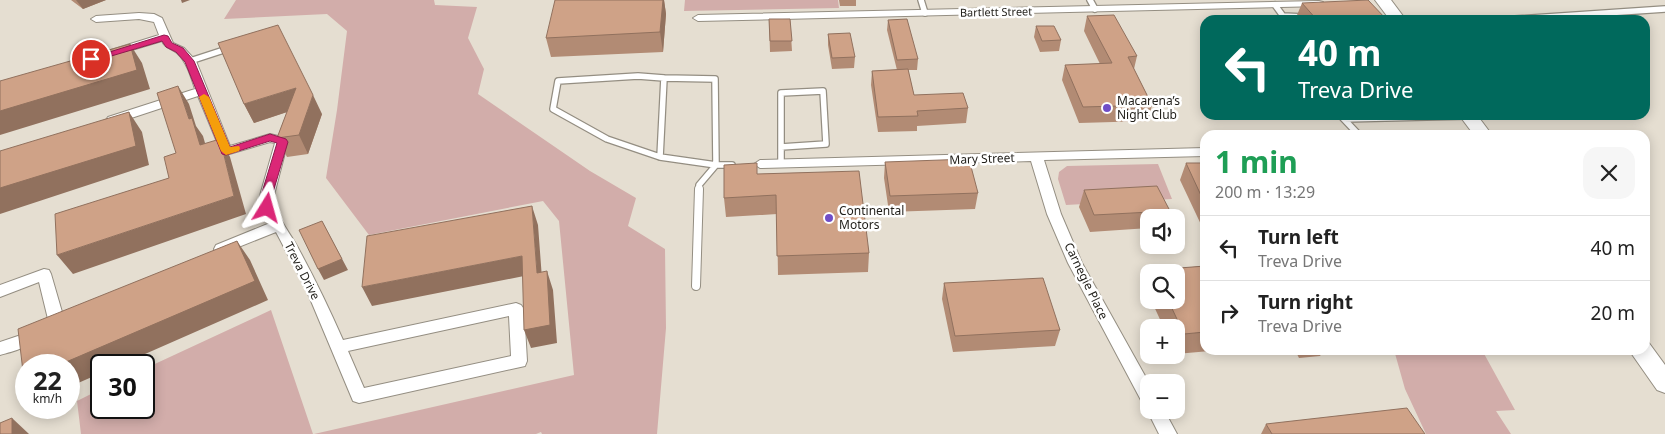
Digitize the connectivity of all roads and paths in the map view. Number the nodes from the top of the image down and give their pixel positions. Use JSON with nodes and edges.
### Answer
{"nodes":[{"id":1,"x":921,"y":0,"type":"edge"},
{"id":2,"x":1381,"y":2,"type":"edge"},
{"id":3,"x":1256,"y":3,"type":"edge"},
{"id":4,"x":1332,"y":4,"type":"edge"},
{"id":5,"x":1093,"y":5,"type":"edge"},
{"id":6,"x":1275,"y":5,"type":"junction"},
{"id":7,"x":1665,"y":9,"type":"edge"},
{"id":8,"x":925,"y":13,"type":"junction"},
{"id":9,"x":1283,"y":15,"type":"edge"},
{"id":10,"x":1393,"y":15,"type":"edge"},
{"id":11,"x":1575,"y":15,"type":"edge"},
{"id":12,"x":698,"y":18,"type":"dead end"},
{"id":13,"x":96,"y":19,"type":"dead end"},
{"id":14,"x":164,"y":38,"type":"junction"},
{"id":15,"x":236,"y":46,"type":"edge"},
{"id":16,"x":100,"y":56,"type":"edge"},
{"id":17,"x":190,"y":61,"type":"junction"},
{"id":18,"x":664,"y":78,"type":"junction"},
{"id":19,"x":202,"y":91,"type":"junction"},
{"id":20,"x":1345,"y":120,"type":"edge"},
{"id":21,"x":101,"y":124,"type":"edge"},
{"id":22,"x":1354,"y":130,"type":"edge"},
{"id":23,"x":781,"y":147,"type":"junction"},
{"id":24,"x":1200,"y":152,"type":"edge"},
{"id":25,"x":660,"y":157,"type":"junction"},
{"id":26,"x":1036,"y":157,"type":"junction"},
{"id":27,"x":781,"y":163,"type":"junction"},
{"id":28,"x":742,"y":164,"type":"edge"},
{"id":29,"x":755,"y":164,"type":"edge"},
{"id":30,"x":716,"y":166,"type":"junction"},
{"id":31,"x":278,"y":226,"type":"junction"},
{"id":32,"x":207,"y":254,"type":"edge"},
{"id":33,"x":696,"y":286,"type":"dead end"},
{"id":34,"x":0,"y":291,"type":"edge"},
{"id":35,"x":339,"y":347,"type":"junction"},
{"id":36,"x":0,"y":350,"type":"edge"},
{"id":37,"x":1645,"y":355,"type":"edge"},
{"id":38,"x":1140,"y":382,"type":"edge"},
{"id":39,"x":1665,"y":383,"type":"edge"},
{"id":40,"x":1160,"y":419,"type":"edge"},
{"id":41,"x":1168,"y":434,"type":"edge"}],
"edges":[{"from":1,"to":8,"type":"lane"},
{"from":2,"to":10,"type":"main road"},
{"from":3,"to":5,"type":"street","name":"Bartlett Street"},
{"from":3,"to":6,"type":"street","name":"Bartlett Street"},
{"from":4,"to":6,"type":"street","name":"Bartlett Street"},
{"from":5,"to":8,"type":"street","name":"Bartlett Street"},
{"from":6,"to":9,"type":"lane"},
{"from":7,"to":11,"type":"lane"},
{"from":8,"to":12,"type":"street","name":"Bartlett Street"},
{"from":13,"to":14,"type":"street","name":"Treva Drive"},
{"from":14,"to":16,"type":"street"},
{"from":14,"to":17,"type":"street","name":"Treva Drive"},
{"from":15,"to":17,"type":"lane"},
{"from":17,"to":19,"type":"street","name":"Treva Drive"},
{"from":18,"to":25,"type":"lane"},
{"from":18,"to":25,"type":"lane"},
{"from":18,"to":30,"type":"lane"},
{"from":19,"to":21,"type":"street"},
{"from":19,"to":31,"type":"street","name":"Treva Drive"},
{"from":20,"to":22,"type":"lane"},
{"from":23,"to":23,"type":"lane"},
{"from":23,"to":27,"type":"lane"},
{"from":24,"to":26,"type":"street","name":"Mary Street"},
{"from":25,"to":30,"type":"lane"},
{"from":26,"to":27,"type":"street","name":"Mary Street"},
{"from":26,"to":38,"type":"street","name":"Carnegie Place"},
{"from":27,"to":29,"type":"street","name":"Mary Street"},
{"from":28,"to":30,"type":"lane"},
{"from":30,"to":33,"type":"lane"},
{"from":31,"to":32,"type":"street"},
{"from":31,"to":35,"type":"street","name":"Treva Drive"},
{"from":34,"to":36,"type":"street"},
{"from":35,"to":35,"type":"street","name":"Treva Drive"},
{"from":37,"to":39,"type":"main road"},
{"from":40,"to":41,"type":"street"}]}
